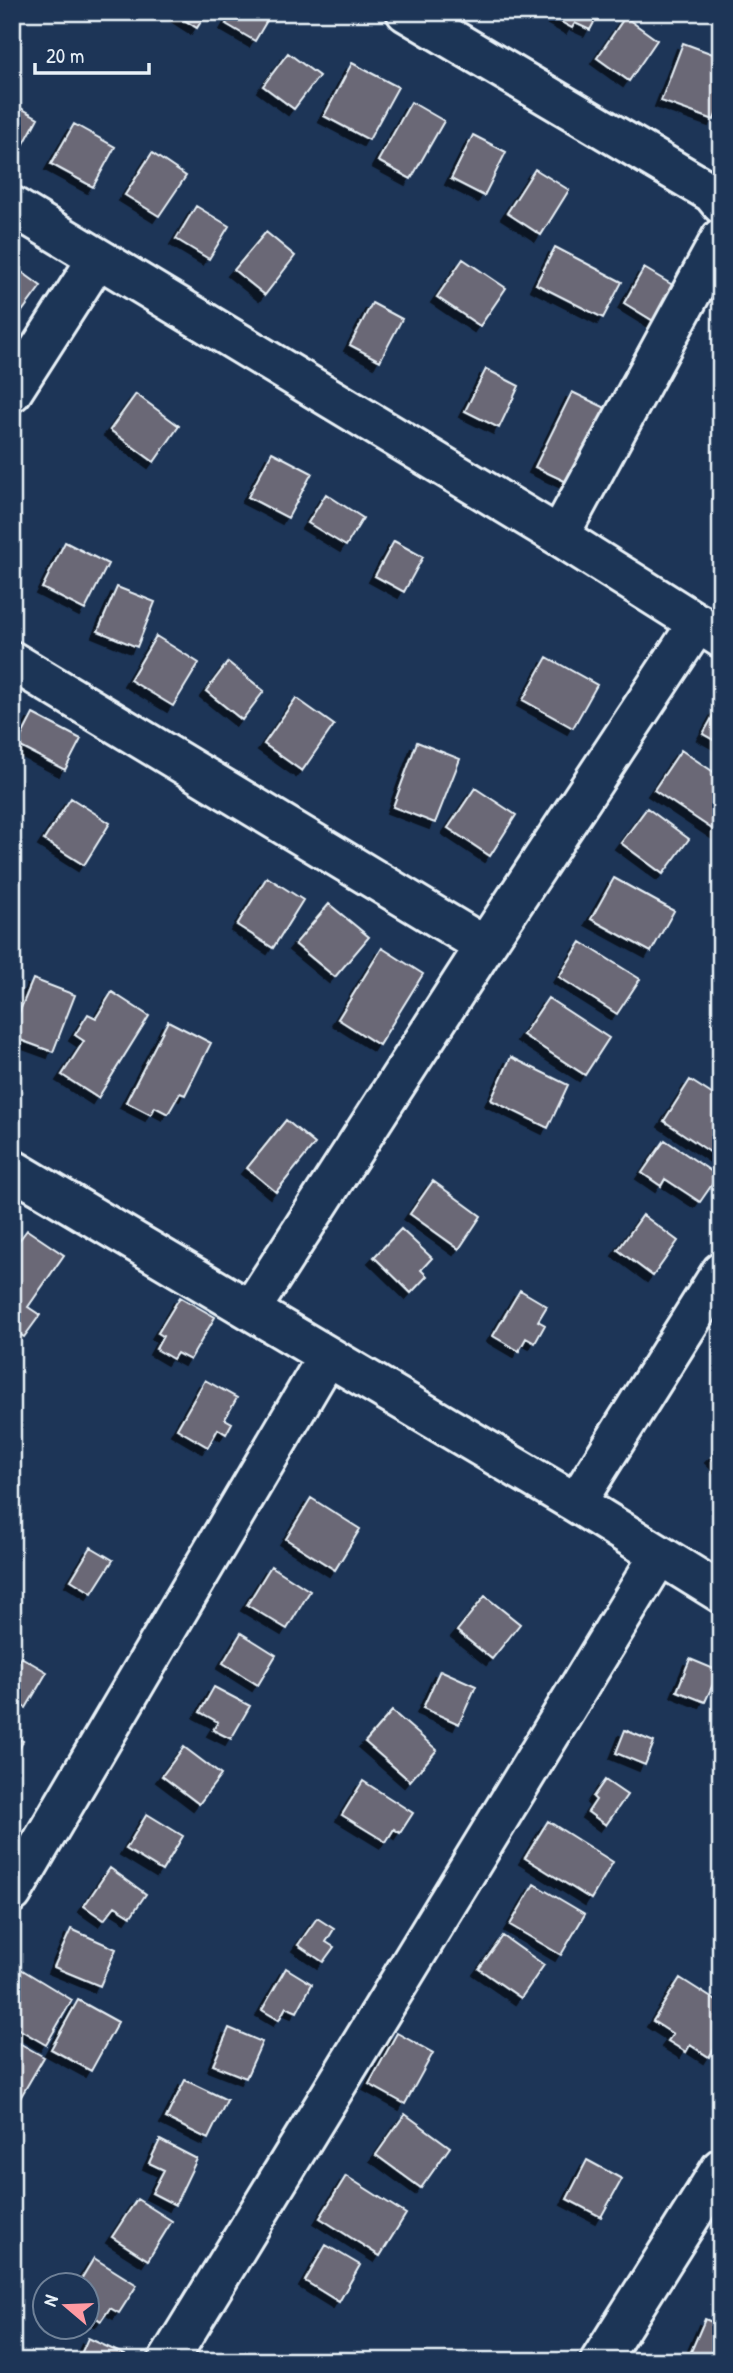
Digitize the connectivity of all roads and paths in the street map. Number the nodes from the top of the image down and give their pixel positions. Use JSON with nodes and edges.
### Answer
{"nodes":[{"id":1,"x":406,"y":12,"type":"edge"},
{"id":2,"x":721,"y":204,"type":"edge"},
{"id":3,"x":12,"y":206,"type":"edge"},
{"id":4,"x":721,"y":238,"type":"edge"},
{"id":5,"x":98,"y":258,"type":"junction"},
{"id":6,"x":12,"y":392,"type":"edge"},
{"id":7,"x":559,"y":536,"type":"junction"},
{"id":8,"x":709,"y":630,"type":"edge"},
{"id":9,"x":12,"y":661,"type":"edge"},
{"id":10,"x":485,"y":946,"type":"junction"},
{"id":11,"x":12,"y":1169,"type":"edge"},
{"id":12,"x":721,"y":1272,"type":"edge"},
{"id":13,"x":251,"y":1309,"type":"junction"},
{"id":14,"x":327,"y":1357,"type":"junction"},
{"id":15,"x":576,"y":1503,"type":"junction"},
{"id":16,"x":659,"y":1556,"type":"junction"},
{"id":17,"x":721,"y":1593,"type":"edge"},
{"id":18,"x":12,"y":1893,"type":"edge"},
{"id":19,"x":721,"y":2168,"type":"edge"},
{"id":20,"x":168,"y":2361,"type":"edge"},
{"id":21,"x":600,"y":2361,"type":"edge"}],
"edges":[{"from":1,"to":2,"type":"street"},
{"from":3,"to":5,"type":"street"},
{"from":4,"to":7,"type":"street"},
{"from":5,"to":6,"type":"street"},
{"from":5,"to":7,"type":"street"},
{"from":7,"to":8,"type":"street"},
{"from":8,"to":10,"type":"street"},
{"from":9,"to":10,"type":"street"},
{"from":10,"to":13,"type":"street"},
{"from":11,"to":13,"type":"street"},
{"from":12,"to":15,"type":"street"},
{"from":13,"to":14,"type":"street"},
{"from":14,"to":15,"type":"street"},
{"from":14,"to":18,"type":"street"},
{"from":15,"to":16,"type":"street"},
{"from":16,"to":17,"type":"street"},
{"from":16,"to":20,"type":"street"},
{"from":19,"to":21,"type":"street"}]}
